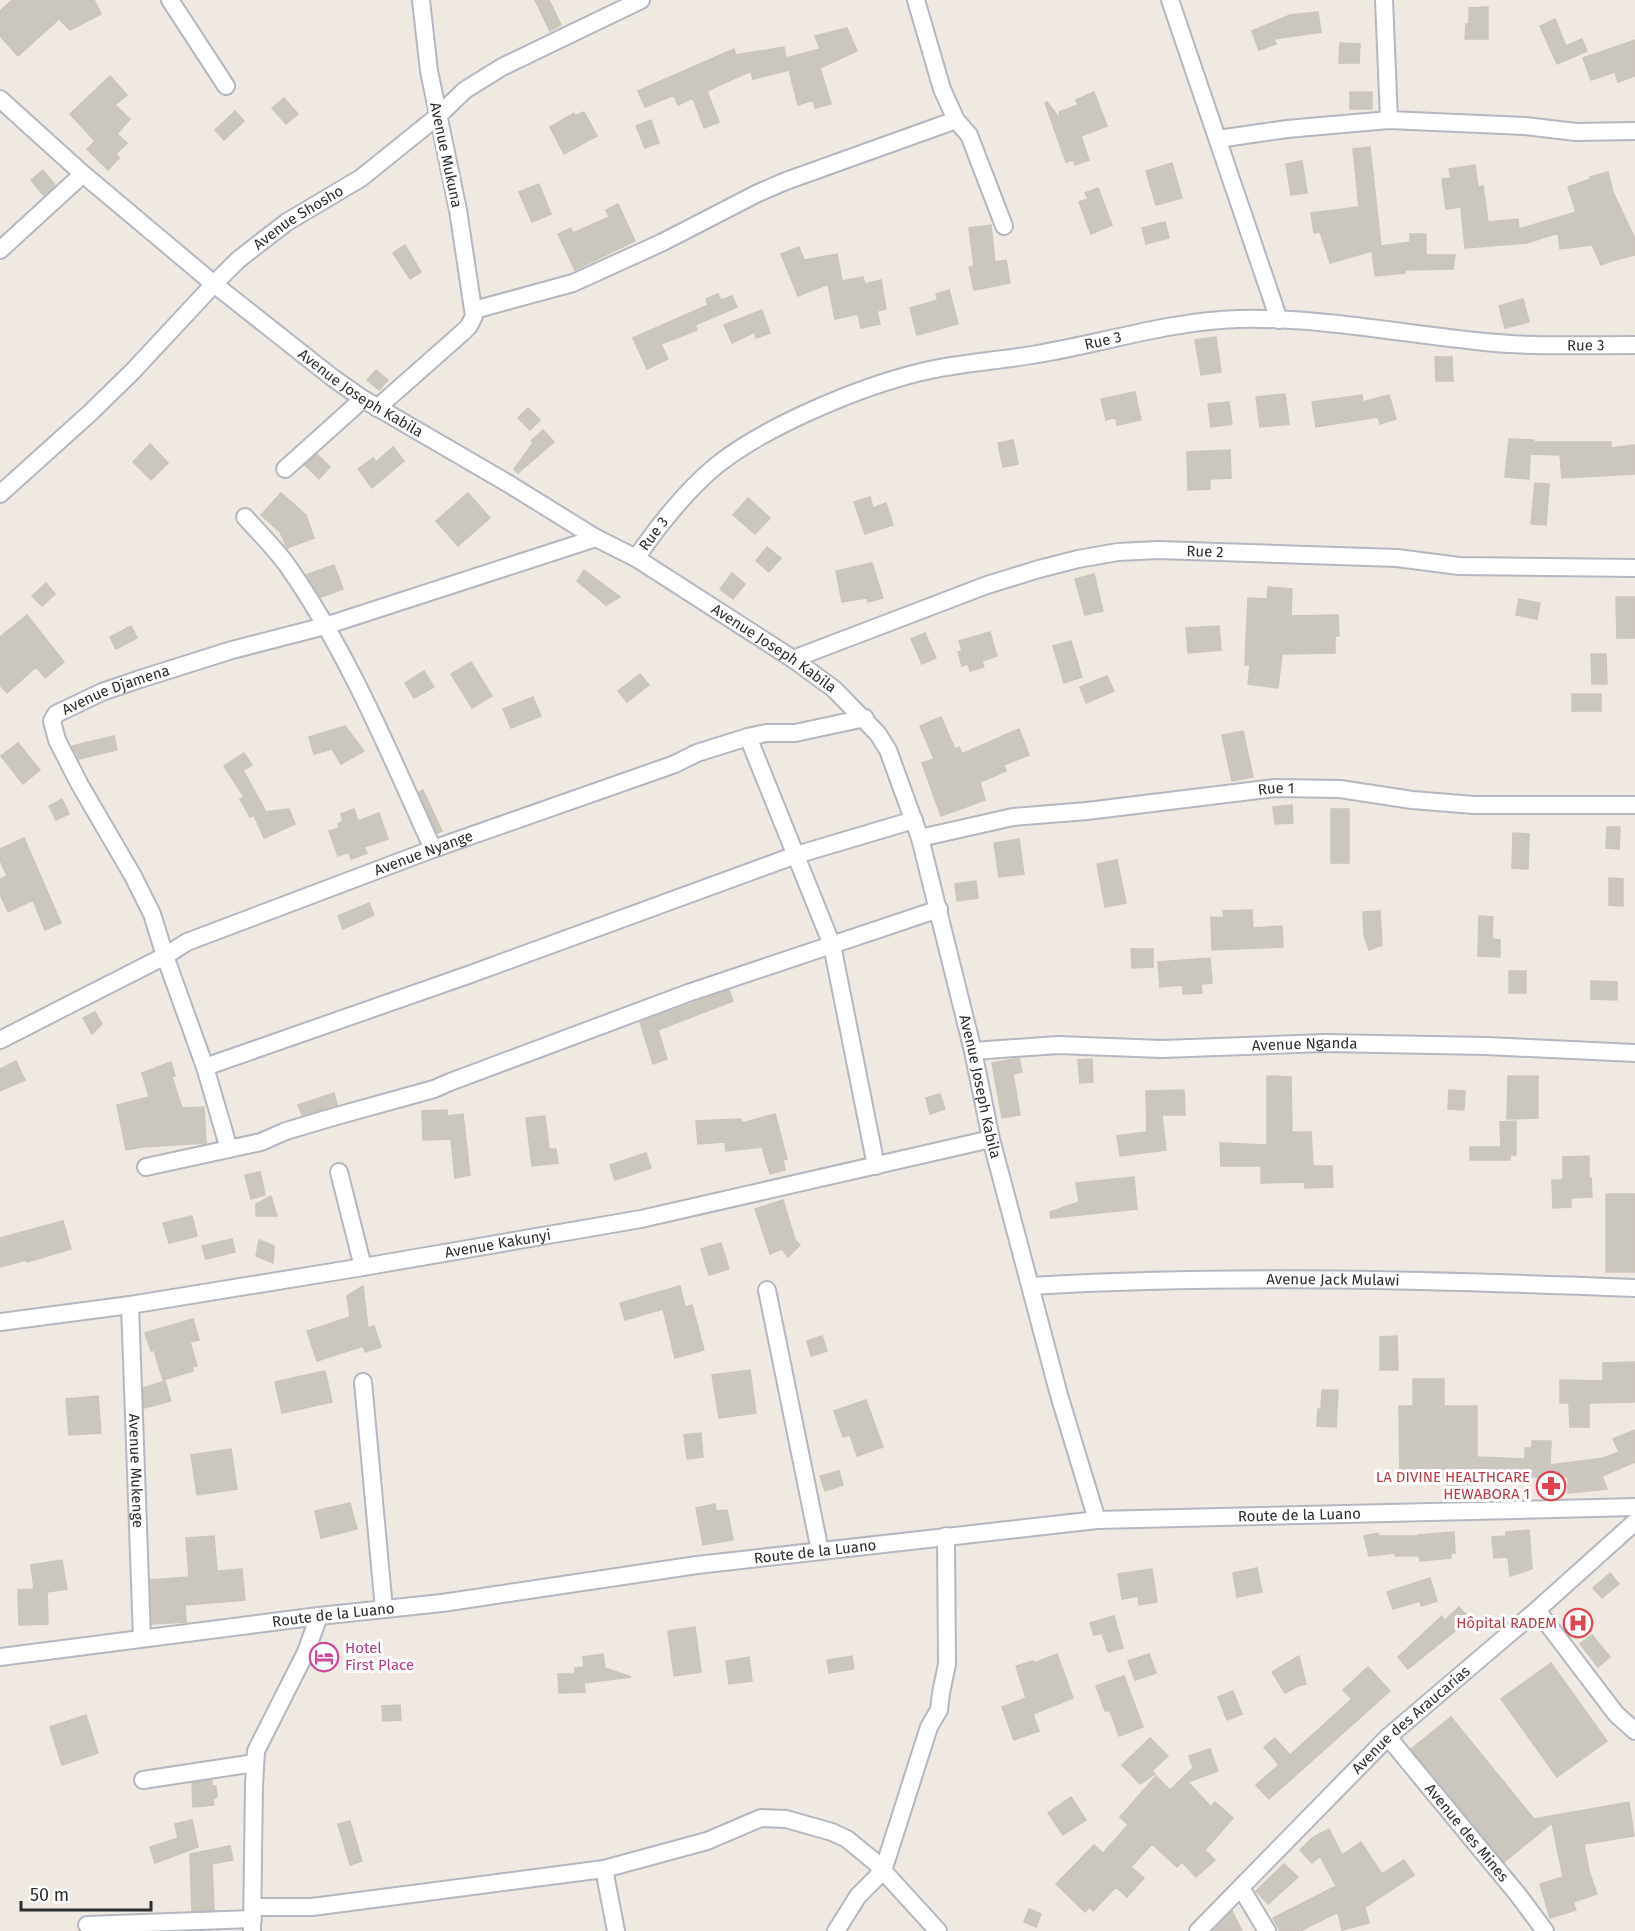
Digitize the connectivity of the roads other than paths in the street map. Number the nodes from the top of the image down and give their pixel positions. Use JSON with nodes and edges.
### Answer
{"nodes":[{"id":1,"x":170,"y":0,"type":"edge"},
{"id":2,"x":421,"y":0,"type":"edge"},
{"id":3,"x":641,"y":0,"type":"edge"},
{"id":4,"x":916,"y":0,"type":"edge"},
{"id":5,"x":1170,"y":0,"type":"edge"},
{"id":6,"x":1384,"y":0,"type":"edge"},
{"id":7,"x":226,"y":86,"type":"dead end"},
{"id":8,"x":0,"y":99,"type":"edge"},
{"id":9,"x":438,"y":116,"type":"junction"},
{"id":10,"x":956,"y":120,"type":"junction"},
{"id":11,"x":1389,"y":120,"type":"junction"},
{"id":12,"x":1635,"y":131,"type":"edge"},
{"id":13,"x":1218,"y":140,"type":"junction"},
{"id":14,"x":82,"y":174,"type":"junction"},
{"id":15,"x":1004,"y":226,"type":"dead end"},
{"id":16,"x":0,"y":250,"type":"edge"},
{"id":17,"x":214,"y":284,"type":"junction"},
{"id":18,"x":474,"y":310,"type":"junction"},
{"id":19,"x":1279,"y":320,"type":"junction"},
{"id":20,"x":1635,"y":345,"type":"edge"},
{"id":21,"x":370,"y":404,"type":"junction"},
{"id":22,"x":285,"y":469,"type":"dead end"},
{"id":23,"x":0,"y":494,"type":"edge"},
{"id":24,"x":245,"y":517,"type":"dead end"},
{"id":25,"x":596,"y":538,"type":"junction"},
{"id":26,"x":636,"y":558,"type":"junction"},
{"id":27,"x":1635,"y":568,"type":"edge"},
{"id":28,"x":325,"y":626,"type":"junction"},
{"id":29,"x":793,"y":659,"type":"junction"},
{"id":30,"x":865,"y":718,"type":"junction"},
{"id":31,"x":748,"y":737,"type":"junction"},
{"id":32,"x":1635,"y":805,"type":"edge"},
{"id":33,"x":914,"y":820,"type":"junction"},
{"id":34,"x":921,"y":838,"type":"junction"},
{"id":35,"x":433,"y":849,"type":"junction"},
{"id":36,"x":796,"y":855,"type":"junction"},
{"id":37,"x":939,"y":909,"type":"junction"},
{"id":38,"x":832,"y":945,"type":"junction"},
{"id":39,"x":165,"y":956,"type":"junction"},
{"id":40,"x":0,"y":1040,"type":"edge"},
{"id":41,"x":973,"y":1051,"type":"junction"},
{"id":42,"x":1635,"y":1053,"type":"edge"},
{"id":43,"x":205,"y":1067,"type":"junction"},
{"id":44,"x":991,"y":1139,"type":"junction"},
{"id":45,"x":229,"y":1149,"type":"junction"},
{"id":46,"x":876,"y":1166,"type":"junction"},
{"id":47,"x":146,"y":1167,"type":"dead end"},
{"id":48,"x":339,"y":1172,"type":"dead end"},
{"id":49,"x":363,"y":1267,"type":"junction"},
{"id":50,"x":1030,"y":1286,"type":"junction"},
{"id":51,"x":1635,"y":1288,"type":"edge"},
{"id":52,"x":767,"y":1290,"type":"dead end"},
{"id":53,"x":130,"y":1305,"type":"junction"},
{"id":54,"x":0,"y":1322,"type":"edge"},
{"id":55,"x":363,"y":1382,"type":"dead end"},
{"id":56,"x":1635,"y":1507,"type":"edge"},
{"id":57,"x":1097,"y":1520,"type":"junction"},
{"id":58,"x":1635,"y":1522,"type":"edge"},
{"id":59,"x":946,"y":1536,"type":"junction"},
{"id":60,"x":820,"y":1551,"type":"junction"},
{"id":61,"x":384,"y":1609,"type":"junction"},
{"id":62,"x":1537,"y":1610,"type":"junction"},
{"id":63,"x":319,"y":1616,"type":"junction"},
{"id":64,"x":142,"y":1638,"type":"junction"},
{"id":65,"x":0,"y":1657,"type":"edge"},
{"id":66,"x":1635,"y":1731,"type":"edge"},
{"id":67,"x":1388,"y":1737,"type":"junction"},
{"id":68,"x":255,"y":1764,"type":"junction"},
{"id":69,"x":142,"y":1780,"type":"dead end"},
{"id":70,"x":604,"y":1869,"type":"junction"},
{"id":71,"x":883,"y":1871,"type":"junction"},
{"id":72,"x":1241,"y":1888,"type":"junction"},
{"id":73,"x":253,"y":1919,"type":"edge"},
{"id":74,"x":87,"y":1925,"type":"dead end"},
{"id":75,"x":616,"y":1931,"type":"edge"},
{"id":76,"x":836,"y":1931,"type":"edge"},
{"id":77,"x":938,"y":1931,"type":"edge"},
{"id":78,"x":1198,"y":1931,"type":"edge"},
{"id":79,"x":1267,"y":1931,"type":"edge"},
{"id":80,"x":1545,"y":1931,"type":"edge"}],
"edges":[{"from":1,"to":7,"type":"street"},
{"from":2,"to":9,"type":"street","name":"Avenue Mukuna"},
{"from":3,"to":9,"type":"street","name":"Avenue Shosho"},
{"from":4,"to":10,"type":"street"},
{"from":5,"to":13,"type":"street"},
{"from":6,"to":11,"type":"street"},
{"from":8,"to":14,"type":"street","name":"Avenue Joseph Kabila"},
{"from":9,"to":17,"type":"street","name":"Avenue Shosho"},
{"from":9,"to":18,"type":"street","name":"Avenue Mukuna"},
{"from":10,"to":15,"type":"street"},
{"from":10,"to":18,"type":"street"},
{"from":11,"to":12,"type":"street"},
{"from":11,"to":13,"type":"street"},
{"from":13,"to":19,"type":"street"},
{"from":14,"to":16,"type":"street"},
{"from":14,"to":17,"type":"street","name":"Avenue Joseph Kabila"},
{"from":17,"to":21,"type":"street","name":"Avenue Joseph Kabila"},
{"from":17,"to":23,"type":"street","name":"Avenue Shosho"},
{"from":18,"to":21,"type":"street"},
{"from":19,"to":20,"type":"street","name":"Rue 3"},
{"from":19,"to":26,"type":"street","name":"Rue 3"},
{"from":21,"to":22,"type":"street"},
{"from":21,"to":25,"type":"street","name":"Avenue Joseph Kabila"},
{"from":24,"to":28,"type":"street"},
{"from":25,"to":26,"type":"street","name":"Avenue Joseph Kabila"},
{"from":25,"to":28,"type":"street","name":"Avenue Djamena"},
{"from":26,"to":29,"type":"street","name":"Avenue Joseph Kabila"},
{"from":27,"to":29,"type":"street","name":"Rue 2"},
{"from":28,"to":35,"type":"street"},
{"from":28,"to":39,"type":"street","name":"Avenue Djamena"},
{"from":29,"to":30,"type":"street","name":"Avenue Joseph Kabila"},
{"from":30,"to":31,"type":"street","name":"Avenue Nyange"},
{"from":30,"to":33,"type":"street","name":"Avenue Joseph Kabila"},
{"from":31,"to":35,"type":"street","name":"Avenue Nyange"},
{"from":31,"to":36,"type":"street"},
{"from":32,"to":34,"type":"street","name":"Rue 1"},
{"from":33,"to":34,"type":"street","name":"Avenue Joseph Kabila"},
{"from":33,"to":36,"type":"street"},
{"from":34,"to":37,"type":"street","name":"Avenue Joseph Kabila"},
{"from":35,"to":39,"type":"street","name":"Avenue Nyange"},
{"from":36,"to":38,"type":"street"},
{"from":36,"to":43,"type":"street"},
{"from":37,"to":38,"type":"street"},
{"from":37,"to":41,"type":"street","name":"Avenue Joseph Kabila"},
{"from":38,"to":45,"type":"street"},
{"from":38,"to":46,"type":"street"},
{"from":39,"to":40,"type":"street","name":"Avenue Nyange"},
{"from":39,"to":43,"type":"street","name":"Avenue Djamena"},
{"from":41,"to":42,"type":"street","name":"Avenue Nganda"},
{"from":41,"to":44,"type":"street","name":"Avenue Joseph Kabila"},
{"from":43,"to":45,"type":"street","name":"Avenue Djamena"},
{"from":44,"to":46,"type":"street","name":"Avenue Kakunyi"},
{"from":44,"to":50,"type":"street","name":"Avenue Joseph Kabila"},
{"from":45,"to":47,"type":"street"},
{"from":46,"to":49,"type":"street","name":"Avenue Kakunyi"},
{"from":48,"to":49,"type":"street"},
{"from":49,"to":53,"type":"street","name":"Avenue Kakunyi"},
{"from":50,"to":51,"type":"street","name":"Avenue Jack Mulawi"},
{"from":50,"to":57,"type":"street","name":"Avenue Joseph Kabila"},
{"from":52,"to":60,"type":"street"},
{"from":53,"to":54,"type":"street","name":"Avenue Kakunyi"},
{"from":53,"to":64,"type":"street","name":"Avenue Mukenge"},
{"from":55,"to":61,"type":"street"},
{"from":56,"to":57,"type":"street","name":"Route de la Luano"},
{"from":57,"to":59,"type":"street","name":"Route de la Luano"},
{"from":58,"to":62,"type":"street","name":"Avenue des Araucarias"},
{"from":59,"to":60,"type":"street","name":"Route de la Luano"},
{"from":59,"to":71,"type":"street"},
{"from":60,"to":61,"type":"street","name":"Route de la Luano"},
{"from":61,"to":63,"type":"street","name":"Route de la Luano"},
{"from":62,"to":66,"type":"street"},
{"from":62,"to":67,"type":"street","name":"Avenue des Araucarias"},
{"from":63,"to":64,"type":"street","name":"Route de la Luano"},
{"from":63,"to":68,"type":"street"},
{"from":64,"to":65,"type":"street","name":"Route de la Luano"},
{"from":67,"to":72,"type":"street","name":"Avenue des Araucarias"},
{"from":67,"to":80,"type":"street","name":"Avenue des Mines"},
{"from":68,"to":69,"type":"street"},
{"from":68,"to":73,"type":"street"},
{"from":70,"to":71,"type":"street"},
{"from":70,"to":73,"type":"street"},
{"from":70,"to":75,"type":"street"},
{"from":71,"to":76,"type":"street"},
{"from":71,"to":77,"type":"street"},
{"from":72,"to":78,"type":"street","name":"Avenue des Araucarias"},
{"from":72,"to":79,"type":"street"},
{"from":73,"to":74,"type":"street"}]}
